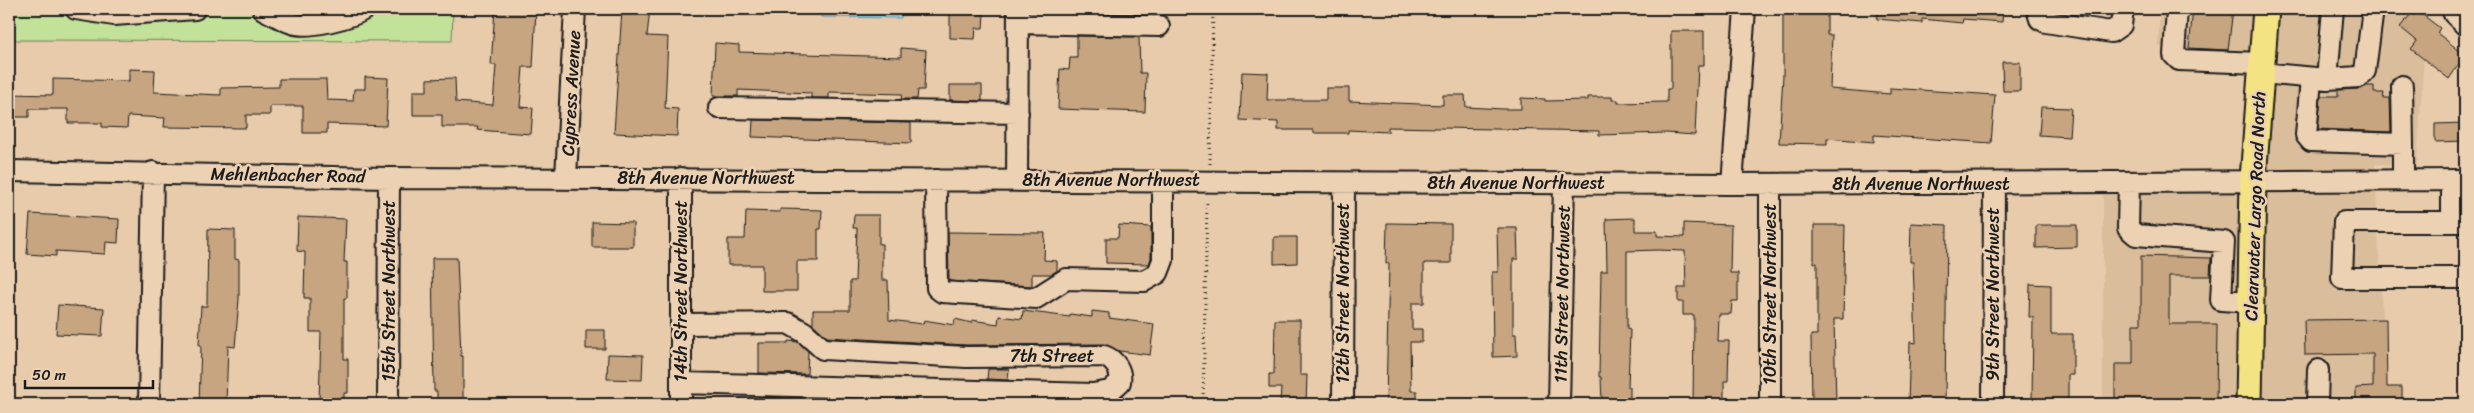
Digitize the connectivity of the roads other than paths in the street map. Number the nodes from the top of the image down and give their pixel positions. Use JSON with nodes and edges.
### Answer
{"nodes":[{"id":1,"x":76,"y":9,"type":"edge"},
{"id":2,"x":195,"y":9,"type":"edge"},
{"id":3,"x":263,"y":9,"type":"edge"},
{"id":4,"x":365,"y":9,"type":"edge"},
{"id":5,"x":575,"y":9,"type":"edge"},
{"id":6,"x":1745,"y":9,"type":"edge"},
{"id":7,"x":2037,"y":9,"type":"edge"},
{"id":8,"x":2123,"y":9,"type":"edge"},
{"id":9,"x":2177,"y":9,"type":"edge"},
{"id":10,"x":2266,"y":9,"type":"edge"},
{"id":11,"x":2333,"y":9,"type":"edge"},
{"id":12,"x":2373,"y":9,"type":"edge"},
{"id":13,"x":2452,"y":9,"type":"edge"},
{"id":14,"x":1018,"y":16,"type":"edge"},
{"id":15,"x":2465,"y":25,"type":"edge"},
{"id":16,"x":1159,"y":26,"type":"dead end"},
{"id":17,"x":2262,"y":68,"type":"junction"},
{"id":18,"x":2319,"y":79,"type":"junction"},
{"id":19,"x":2402,"y":86,"type":"dead end"},
{"id":20,"x":719,"y":108,"type":"dead end"},
{"id":21,"x":1018,"y":113,"type":"junction"},
{"id":22,"x":2403,"y":144,"type":"junction"},
{"id":23,"x":9,"y":171,"type":"edge"},
{"id":24,"x":153,"y":172,"type":"junction"},
{"id":25,"x":566,"y":177,"type":"junction"},
{"id":26,"x":389,"y":178,"type":"junction"},
{"id":27,"x":681,"y":178,"type":"junction"},
{"id":28,"x":2253,"y":179,"type":"junction"},
{"id":29,"x":936,"y":180,"type":"junction"},
{"id":30,"x":1017,"y":180,"type":"junction"},
{"id":31,"x":2403,"y":180,"type":"junction"},
{"id":32,"x":1163,"y":182,"type":"junction"},
{"id":33,"x":2129,"y":182,"type":"junction"},
{"id":34,"x":2460,"y":182,"type":"edge"},
{"id":35,"x":1344,"y":183,"type":"junction"},
{"id":36,"x":1564,"y":183,"type":"junction"},
{"id":37,"x":1732,"y":184,"type":"junction"},
{"id":38,"x":1770,"y":184,"type":"junction"},
{"id":39,"x":1994,"y":184,"type":"junction"},
{"id":40,"x":2460,"y":220,"type":"edge"},
{"id":41,"x":2224,"y":242,"type":"junction"},
{"id":42,"x":2252,"y":243,"type":"junction"},
{"id":43,"x":2465,"y":278,"type":"edge"},
{"id":44,"x":2251,"y":302,"type":"junction"},
{"id":45,"x":682,"y":324,"type":"junction"},
{"id":46,"x":2318,"y":370,"type":"dead end"},
{"id":47,"x":681,"y":383,"type":"junction"},
{"id":48,"x":149,"y":404,"type":"edge"},
{"id":49,"x":388,"y":404,"type":"edge"},
{"id":50,"x":681,"y":404,"type":"edge"},
{"id":51,"x":1343,"y":404,"type":"edge"},
{"id":52,"x":1559,"y":404,"type":"edge"},
{"id":53,"x":1770,"y":404,"type":"edge"},
{"id":54,"x":1992,"y":404,"type":"edge"},
{"id":55,"x":2249,"y":404,"type":"edge"},
{"id":56,"x":2317,"y":404,"type":"edge"}],
"edges":[{"from":1,"to":2,"type":"street"},
{"from":3,"to":4,"type":"street"},
{"from":5,"to":25,"type":"street","name":"Cypress Avenue"},
{"from":6,"to":37,"type":"street"},
{"from":7,"to":8,"type":"street"},
{"from":9,"to":17,"type":"street"},
{"from":10,"to":17,"type":"main road","name":"Clearwater Largo Road North"},
{"from":11,"to":18,"type":"street"},
{"from":12,"to":18,"type":"street"},
{"from":13,"to":15,"type":"street"},
{"from":14,"to":16,"type":"street"},
{"from":14,"to":21,"type":"street"},
{"from":17,"to":18,"type":"street"},
{"from":17,"to":28,"type":"main road","name":"Clearwater Largo Road North"},
{"from":18,"to":22,"type":"street"},
{"from":19,"to":22,"type":"street"},
{"from":20,"to":21,"type":"street"},
{"from":21,"to":30,"type":"street"},
{"from":22,"to":31,"type":"street"},
{"from":23,"to":24,"type":"street","name":"Mehlenbacher Road"},
{"from":24,"to":26,"type":"street","name":"Mehlenbacher Road"},
{"from":24,"to":48,"type":"street"},
{"from":25,"to":26,"type":"street","name":"Mehlenbacher Road"},
{"from":25,"to":27,"type":"street","name":"8th Avenue Northwest"},
{"from":26,"to":49,"type":"street","name":"15th Street Northwest"},
{"from":27,"to":29,"type":"street","name":"8th Avenue Northwest"},
{"from":27,"to":45,"type":"street","name":"14th Street Northwest"},
{"from":28,"to":31,"type":"street","name":"8th Avenue Northwest"},
{"from":28,"to":33,"type":"street","name":"8th Avenue Northwest"},
{"from":28,"to":42,"type":"main road","name":"Clearwater Largo Road North"},
{"from":29,"to":30,"type":"street","name":"8th Avenue Northwest"},
{"from":29,"to":32,"type":"street"},
{"from":30,"to":32,"type":"street","name":"8th Avenue Northwest"},
{"from":31,"to":34,"type":"street","name":"8th Avenue Northwest"},
{"from":32,"to":35,"type":"street","name":"8th Avenue Northwest"},
{"from":33,"to":39,"type":"street","name":"8th Avenue Northwest"},
{"from":33,"to":41,"type":"street"},
{"from":34,"to":40,"type":"street"},
{"from":35,"to":36,"type":"street","name":"8th Avenue Northwest"},
{"from":35,"to":51,"type":"street","name":"12th Street Northwest"},
{"from":36,"to":37,"type":"street","name":"8th Avenue Northwest"},
{"from":36,"to":52,"type":"street","name":"11th Street Northwest"},
{"from":37,"to":38,"type":"street","name":"8th Avenue Northwest"},
{"from":38,"to":39,"type":"street","name":"8th Avenue Northwest"},
{"from":38,"to":53,"type":"street","name":"10th Street Northwest"},
{"from":39,"to":54,"type":"street","name":"9th Street Northwest"},
{"from":40,"to":43,"type":"street"},
{"from":41,"to":42,"type":"street"},
{"from":41,"to":44,"type":"street"},
{"from":42,"to":44,"type":"main road","name":"Clearwater Largo Road North"},
{"from":44,"to":55,"type":"main road","name":"Clearwater Largo Road North"},
{"from":45,"to":47,"type":"street","name":"14th Street Northwest"},
{"from":45,"to":47,"type":"street","name":"7th Street"},
{"from":46,"to":56,"type":"street"},
{"from":47,"to":50,"type":"street","name":"14th Street Northwest"}]}
